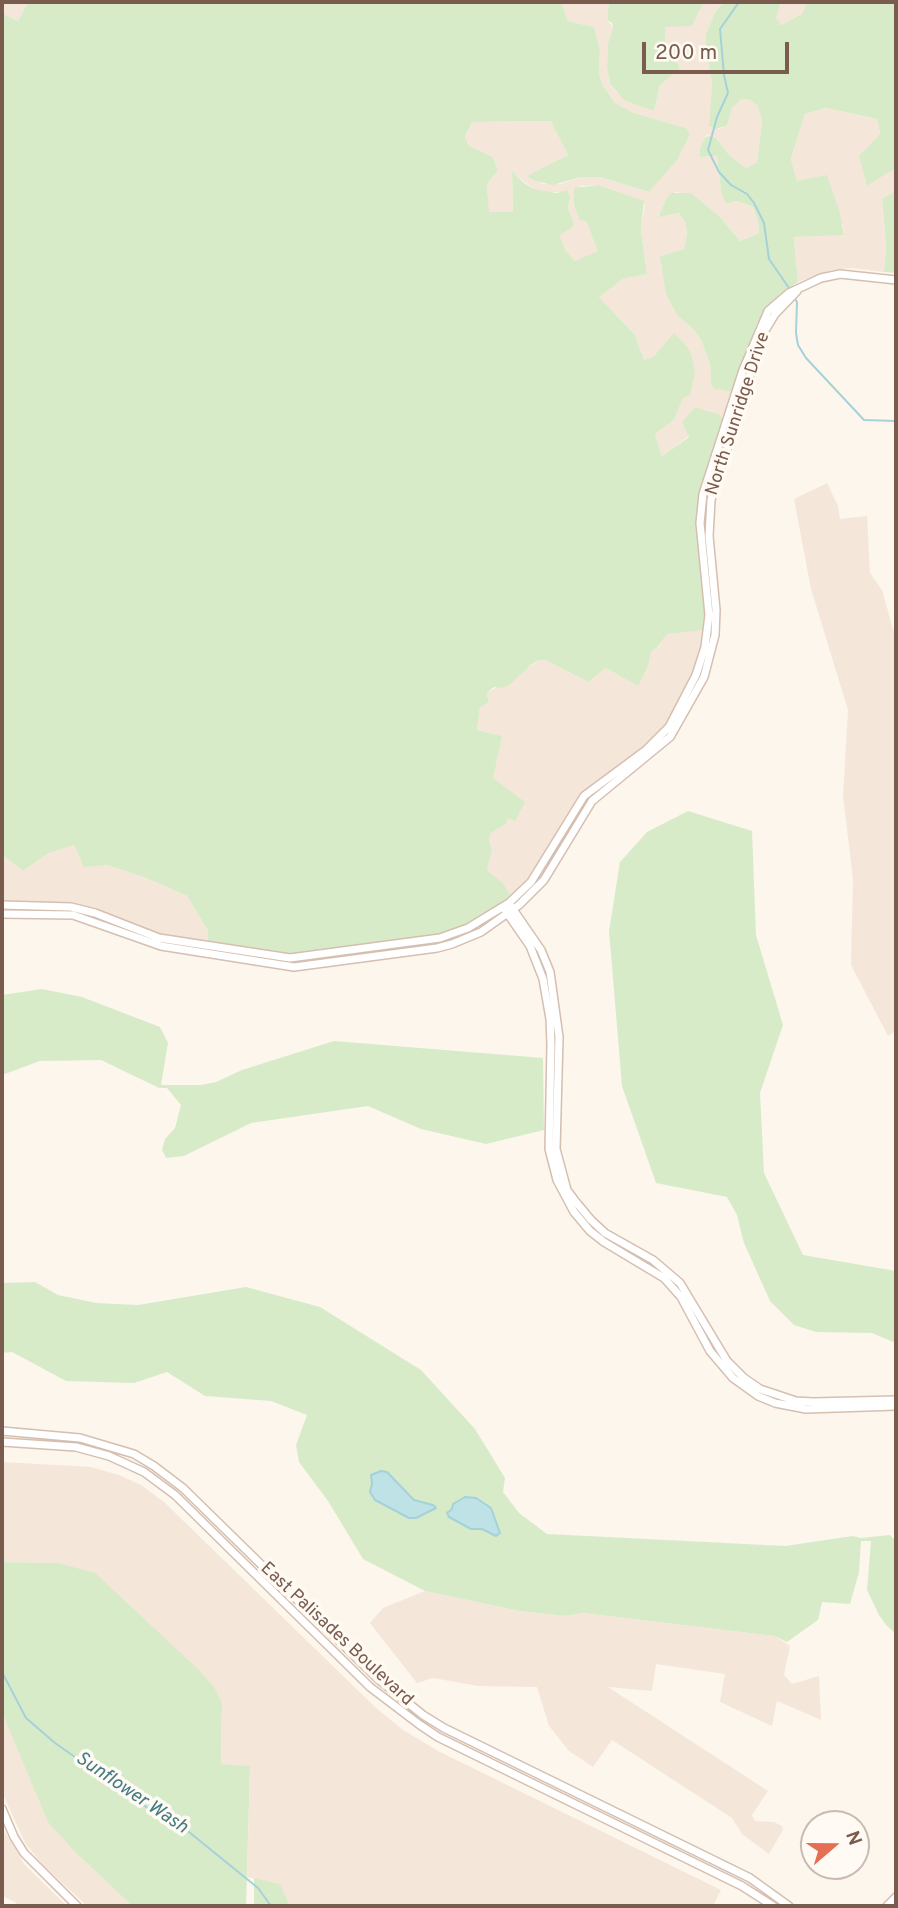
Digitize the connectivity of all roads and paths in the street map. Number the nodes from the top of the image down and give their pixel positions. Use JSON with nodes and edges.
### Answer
{"nodes":[{"id":1,"x":896,"y":280,"type":"edge"},
{"id":2,"x":2,"y":905,"type":"edge"},
{"id":3,"x":508,"y":908,"type":"junction"},
{"id":4,"x":2,"y":914,"type":"edge"},
{"id":5,"x":896,"y":1400,"type":"edge"},
{"id":6,"x":896,"y":1406,"type":"edge"},
{"id":7,"x":2,"y":1431,"type":"edge"},
{"id":8,"x":2,"y":1442,"type":"edge"},
{"id":9,"x":2,"y":1809,"type":"edge"},
{"id":10,"x":896,"y":1897,"type":"edge"},
{"id":11,"x":77,"y":1906,"type":"edge"},
{"id":12,"x":772,"y":1906,"type":"edge"},
{"id":13,"x":789,"y":1906,"type":"edge"},
{"id":14,"x":887,"y":1906,"type":"edge"}],
"edges":[{"from":1,"to":3,"type":"street","name":"North Sunridge Drive"},
{"from":2,"to":3,"type":"street","name":"North Sunridge Drive"},
{"from":3,"to":4,"type":"street","name":"North Sunridge Drive"},
{"from":3,"to":5,"type":"street"},
{"from":3,"to":6,"type":"street"},
{"from":7,"to":13,"type":"street","name":"East Palisades Boulevard"},
{"from":8,"to":12,"type":"street","name":"East Palisades Boulevard"},
{"from":9,"to":11,"type":"street"},
{"from":10,"to":14,"type":"street"}]}
